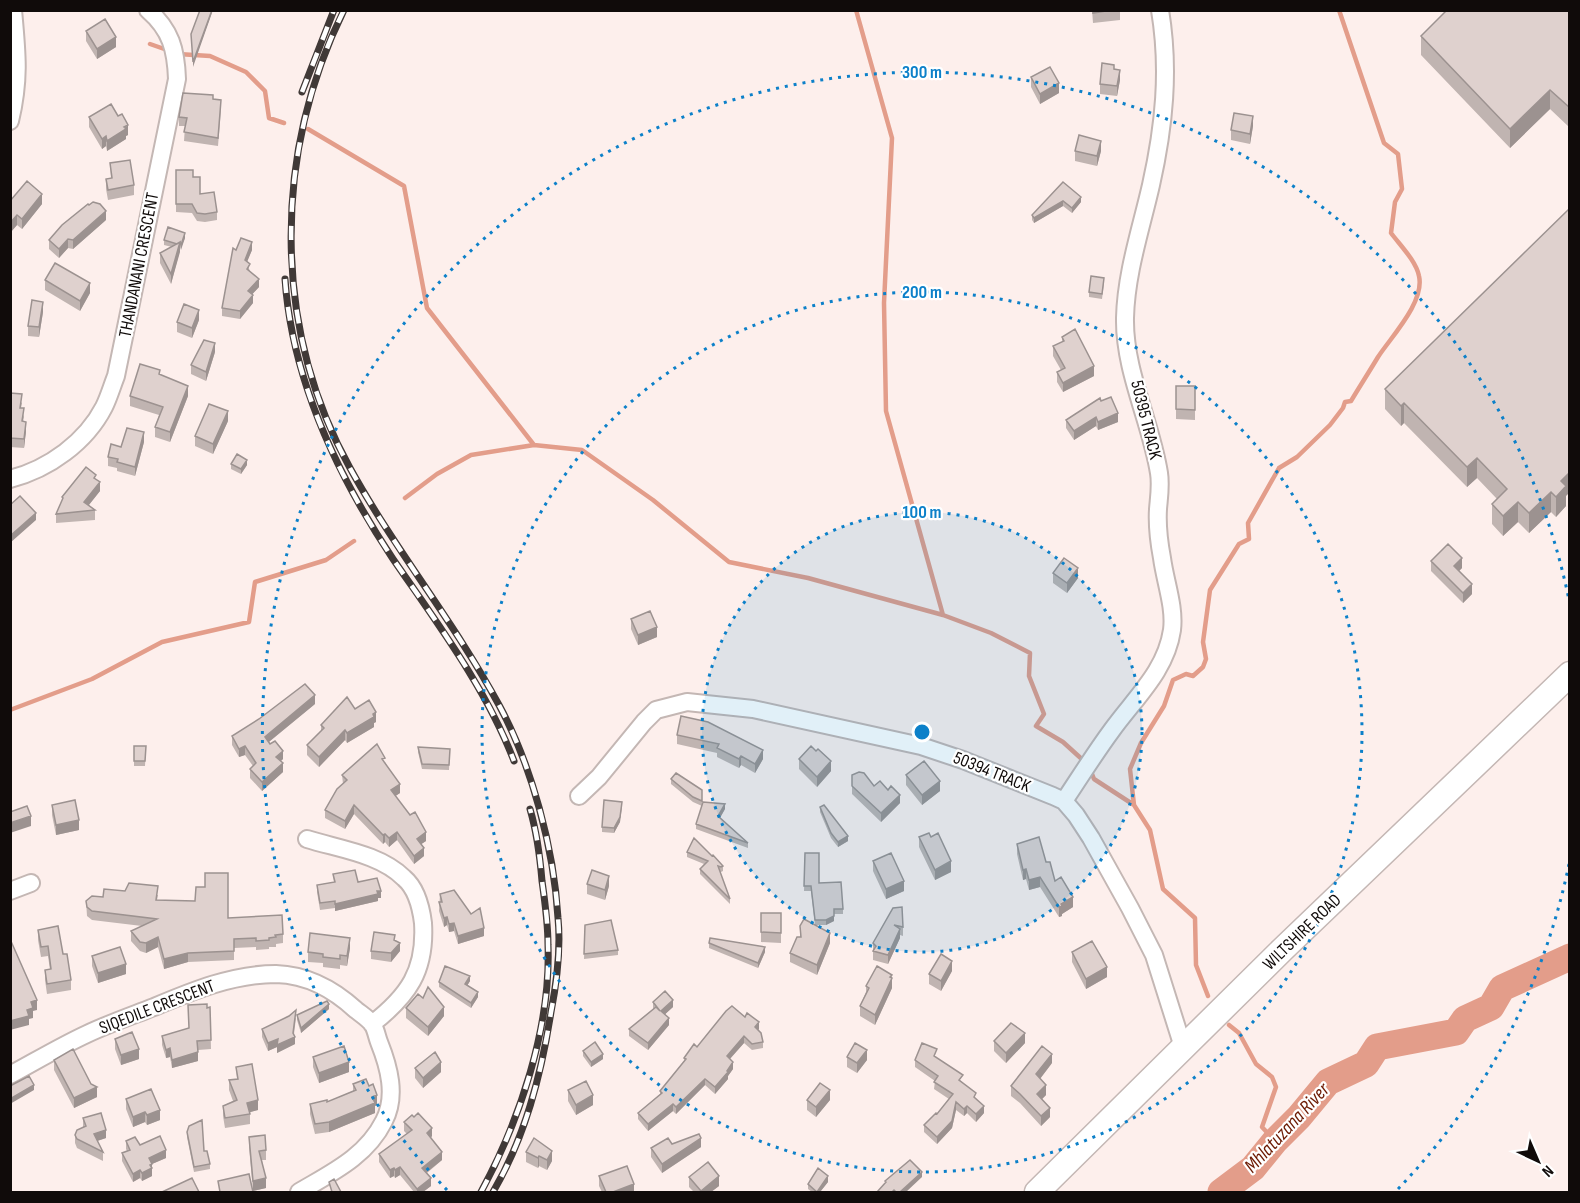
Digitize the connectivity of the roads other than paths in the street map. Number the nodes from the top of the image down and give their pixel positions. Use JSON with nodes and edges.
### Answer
{"nodes":[{"id":1,"x":13,"y":10,"type":"edge"},
{"id":2,"x":148,"y":10,"type":"edge"},
{"id":3,"x":1160,"y":10,"type":"edge"},
{"id":4,"x":10,"y":121,"type":"edge"},
{"id":5,"x":10,"y":479,"type":"edge"},
{"id":6,"x":1569,"y":674,"type":"edge"},
{"id":7,"x":579,"y":796,"type":"dead end"},
{"id":8,"x":1064,"y":801,"type":"junction"},
{"id":9,"x":307,"y":839,"type":"dead end"},
{"id":10,"x":31,"y":883,"type":"dead end"},
{"id":11,"x":10,"y":891,"type":"edge"},
{"id":12,"x":372,"y":1024,"type":"junction"},
{"id":13,"x":1183,"y":1047,"type":"junction"},
{"id":14,"x":10,"y":1075,"type":"edge"},
{"id":15,"x":1045,"y":1190,"type":"edge"},
{"id":16,"x":298,"y":1192,"type":"edge"}],
"edges":[{"from":1,"to":4,"type":"street"},
{"from":2,"to":5,"type":"street","name":"THANDANANI CRESCENT"},
{"from":3,"to":8,"type":"street","name":"50395 TRACK"},
{"from":6,"to":13,"type":"street","name":"WILTSHIRE ROAD"},
{"from":7,"to":8,"type":"street","name":"50394 TRACK"},
{"from":8,"to":13,"type":"street"},
{"from":9,"to":12,"type":"street"},
{"from":10,"to":11,"type":"street"},
{"from":12,"to":14,"type":"street","name":"SIQEDILE CRESCENT"},
{"from":12,"to":16,"type":"street","name":"SIQEDILE CRESCENT"},
{"from":13,"to":15,"type":"street","name":"WILTSHIRE ROAD"}]}
